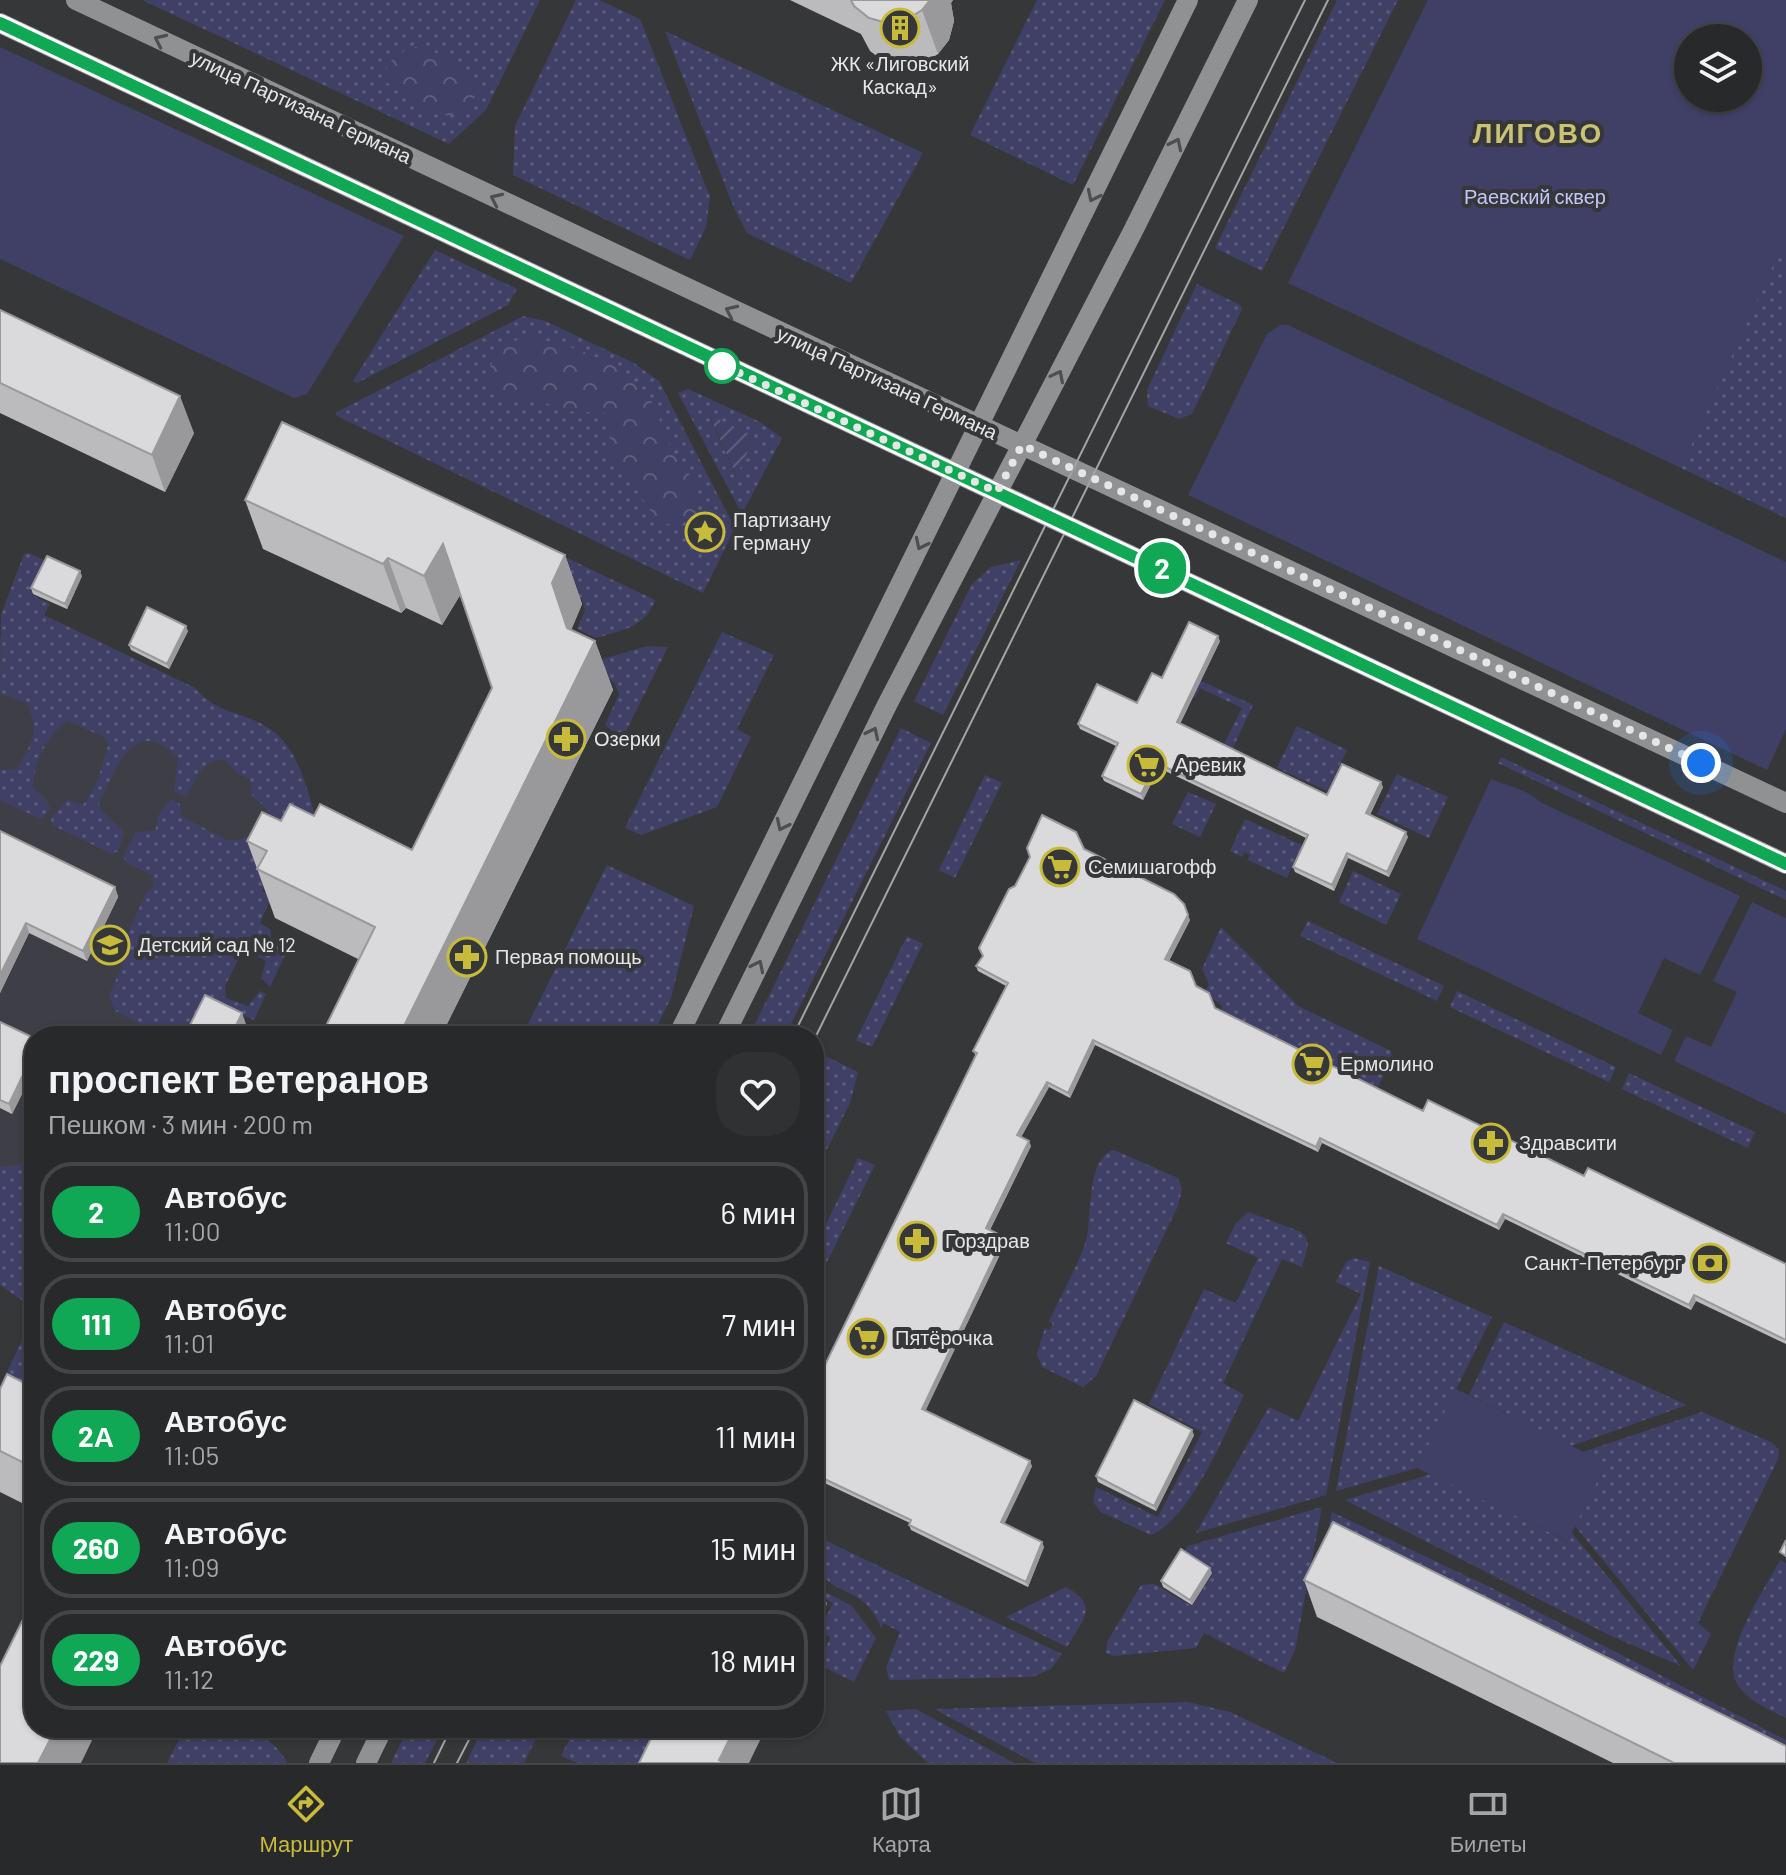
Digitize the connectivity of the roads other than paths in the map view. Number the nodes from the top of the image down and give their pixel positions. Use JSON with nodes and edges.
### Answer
{"nodes":[{"id":1,"x":76,"y":0,"type":"edge"},
{"id":2,"x":1188,"y":0,"type":"edge"},
{"id":3,"x":1248,"y":0,"type":"edge"},
{"id":4,"x":0,"y":23,"type":"edge"},
{"id":5,"x":980,"y":426,"type":"junction"},
{"id":6,"x":1022,"y":445,"type":"junction"},
{"id":7,"x":956,"y":474,"type":"junction"},
{"id":8,"x":997,"y":492,"type":"junction"},
{"id":9,"x":1786,"y":803,"type":"edge"},
{"id":10,"x":1786,"y":864,"type":"edge"},
{"id":11,"x":683,"y":1026,"type":"edge"},
{"id":12,"x":729,"y":1026,"type":"edge"},
{"id":13,"x":331,"y":1738,"type":"edge"},
{"id":14,"x":378,"y":1738,"type":"edge"},
{"id":15,"x":319,"y":1763,"type":"edge"},
{"id":16,"x":366,"y":1763,"type":"edge"}],
"edges":[{"from":5,"to":1,"type":"main road","name":"улица Партизана Германа","one_way":true},
{"from":2,"to":5,"type":"main road","one_way":true},
{"from":6,"to":3,"type":"main road","one_way":true},
{"from":4,"to":7,"type":"main road"},
{"from":5,"to":6,"type":"main road","name":"улица Партизана Германа"},
{"from":5,"to":7,"type":"main road"},
{"from":6,"to":8,"type":"main road"},
{"from":6,"to":9,"type":"main road","name":"улица Партизана Германа"},
{"from":7,"to":8,"type":"main road"},
{"from":7,"to":11,"type":"main road","one_way":true},
{"from":8,"to":10,"type":"main road"},
{"from":12,"to":8,"type":"main road","one_way":true},
{"from":13,"to":15,"type":"main road"},
{"from":14,"to":16,"type":"main road"}]}
